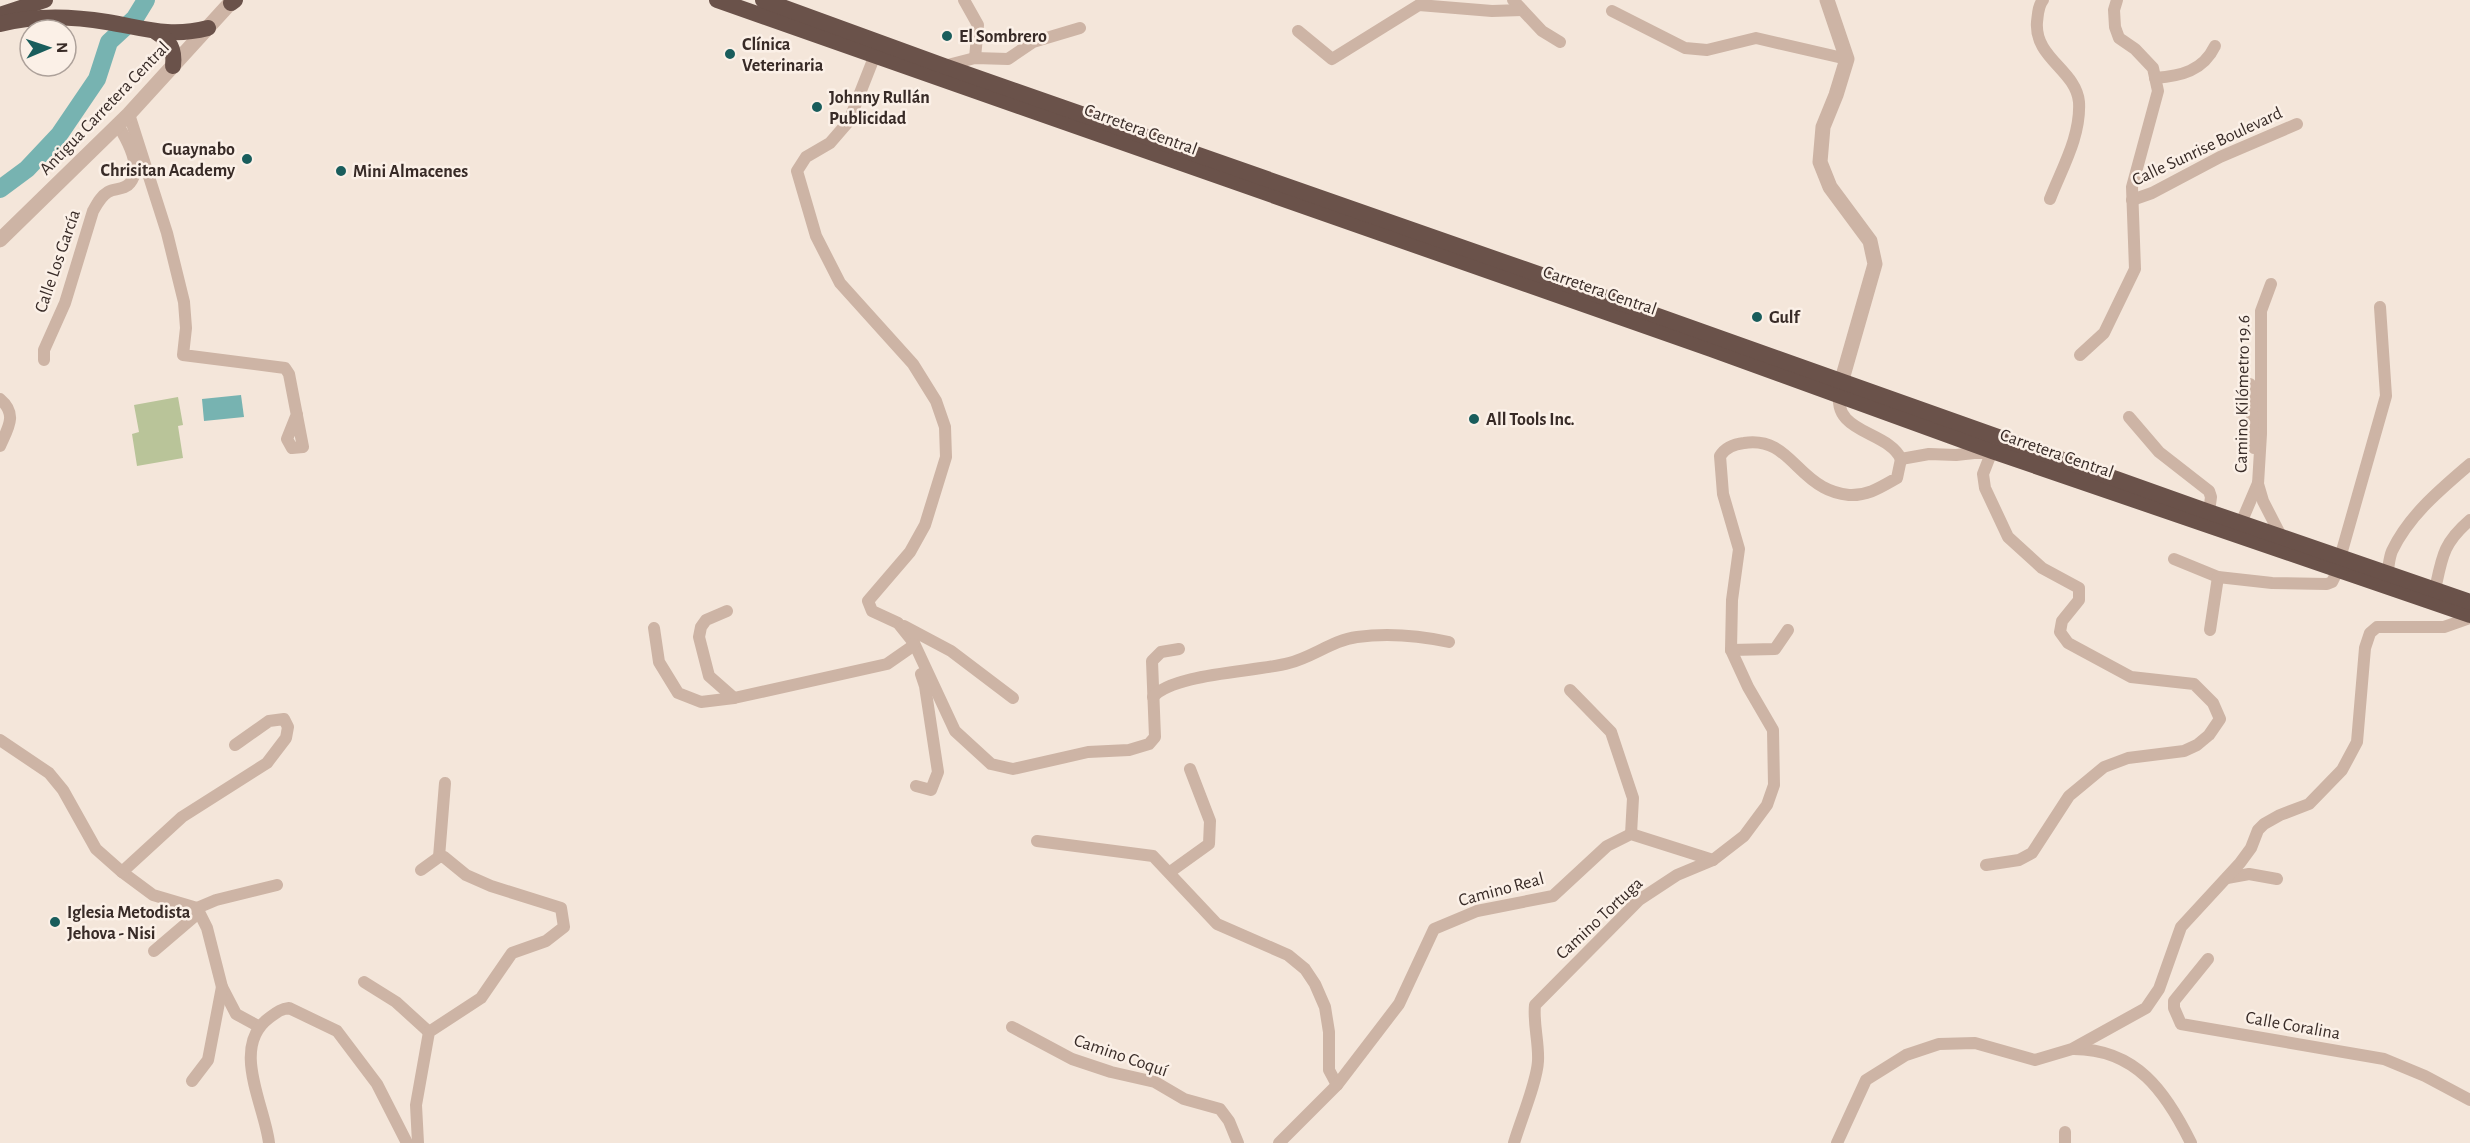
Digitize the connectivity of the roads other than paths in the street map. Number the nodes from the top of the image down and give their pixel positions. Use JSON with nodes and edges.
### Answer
{"nodes":[{"id":1,"x":45,"y":0,"type":"edge"},
{"id":2,"x":717,"y":0,"type":"edge"},
{"id":3,"x":763,"y":0,"type":"edge"},
{"id":4,"x":964,"y":0,"type":"edge"},
{"id":5,"x":1513,"y":0,"type":"edge"},
{"id":6,"x":1827,"y":0,"type":"edge"},
{"id":7,"x":2043,"y":0,"type":"edge"},
{"id":8,"x":2117,"y":0,"type":"edge"},
{"id":9,"x":233,"y":1,"type":"edge"},
{"id":10,"x":1522,"y":10,"type":"junction"},
{"id":11,"x":1612,"y":11,"type":"dead end"},
{"id":12,"x":0,"y":15,"type":"edge"},
{"id":13,"x":0,"y":24,"type":"edge"},
{"id":14,"x":208,"y":28,"type":"junction"},
{"id":15,"x":1080,"y":28,"type":"dead end"},
{"id":16,"x":1298,"y":31,"type":"dead end"},
{"id":17,"x":156,"y":32,"type":"junction"},
{"id":18,"x":1560,"y":42,"type":"dead end"},
{"id":19,"x":2215,"y":46,"type":"dead end"},
{"id":20,"x":875,"y":55,"type":"junction"},
{"id":21,"x":975,"y":58,"type":"junction"},
{"id":22,"x":1847,"y":59,"type":"junction"},
{"id":23,"x":173,"y":66,"type":"junction"},
{"id":24,"x":944,"y":66,"type":"junction"},
{"id":25,"x":2155,"y":78,"type":"junction"},
{"id":26,"x":124,"y":120,"type":"junction"},
{"id":27,"x":2297,"y":124,"type":"dead end"},
{"id":28,"x":2050,"y":199,"type":"dead end"},
{"id":29,"x":2132,"y":200,"type":"junction"},
{"id":30,"x":0,"y":240,"type":"edge"},
{"id":31,"x":2271,"y":284,"type":"dead end"},
{"id":32,"x":2380,"y":307,"type":"dead end"},
{"id":33,"x":2080,"y":355,"type":"dead end"},
{"id":34,"x":44,"y":360,"type":"dead end"},
{"id":35,"x":2250,"y":384,"type":"dead end"},
{"id":36,"x":1840,"y":389,"type":"junction"},
{"id":37,"x":0,"y":399,"type":"edge"},
{"id":38,"x":297,"y":414,"type":"dead end"},
{"id":39,"x":2129,"y":417,"type":"dead end"},
{"id":40,"x":0,"y":446,"type":"edge"},
{"id":41,"x":1992,"y":452,"type":"junction"},
{"id":42,"x":1901,"y":459,"type":"junction"},
{"id":43,"x":2470,"y":464,"type":"edge"},
{"id":44,"x":2258,"y":484,"type":"junction"},
{"id":45,"x":2209,"y":512,"type":"junction"},
{"id":46,"x":2470,"y":520,"type":"edge"},
{"id":47,"x":2241,"y":523,"type":"junction"},
{"id":48,"x":2282,"y":538,"type":"junction"},
{"id":49,"x":2174,"y":559,"type":"dead end"},
{"id":50,"x":2339,"y":564,"type":"junction"},
{"id":51,"x":2387,"y":574,"type":"junction"},
{"id":52,"x":2218,"y":577,"type":"junction"},
{"id":53,"x":2435,"y":590,"type":"junction"},
{"id":54,"x":2470,"y":602,"type":"edge"},
{"id":55,"x":727,"y":611,"type":"dead end"},
{"id":56,"x":2470,"y":616,"type":"edge"},
{"id":57,"x":898,"y":623,"type":"junction"},
{"id":58,"x":654,"y":628,"type":"dead end"},
{"id":59,"x":1788,"y":630,"type":"dead end"},
{"id":60,"x":2210,"y":630,"type":"dead end"},
{"id":61,"x":1449,"y":642,"type":"dead end"},
{"id":62,"x":912,"y":646,"type":"junction"},
{"id":63,"x":1179,"y":649,"type":"dead end"},
{"id":64,"x":1731,"y":650,"type":"junction"},
{"id":65,"x":1570,"y":690,"type":"dead end"},
{"id":66,"x":1154,"y":697,"type":"junction"},
{"id":67,"x":734,"y":698,"type":"junction"},
{"id":68,"x":1013,"y":698,"type":"dead end"},
{"id":69,"x":0,"y":740,"type":"edge"},
{"id":70,"x":235,"y":745,"type":"dead end"},
{"id":71,"x":1190,"y":769,"type":"dead end"},
{"id":72,"x":445,"y":783,"type":"dead end"},
{"id":73,"x":916,"y":786,"type":"dead end"},
{"id":74,"x":1631,"y":834,"type":"junction"},
{"id":75,"x":1037,"y":841,"type":"dead end"},
{"id":76,"x":439,"y":857,"type":"junction"},
{"id":77,"x":1713,"y":860,"type":"junction"},
{"id":78,"x":1986,"y":865,"type":"dead end"},
{"id":79,"x":421,"y":870,"type":"dead end"},
{"id":80,"x":122,"y":872,"type":"junction"},
{"id":81,"x":1170,"y":872,"type":"junction"},
{"id":82,"x":2227,"y":878,"type":"junction"},
{"id":83,"x":2277,"y":879,"type":"dead end"},
{"id":84,"x":276,"y":885,"type":"dead end"},
{"id":85,"x":197,"y":908,"type":"junction"},
{"id":86,"x":154,"y":951,"type":"dead end"},
{"id":87,"x":2208,"y":958,"type":"dead end"},
{"id":88,"x":364,"y":982,"type":"dead end"},
{"id":89,"x":222,"y":987,"type":"junction"},
{"id":90,"x":258,"y":1026,"type":"junction"},
{"id":91,"x":1012,"y":1027,"type":"dead end"},
{"id":92,"x":429,"y":1032,"type":"junction"},
{"id":93,"x":2073,"y":1048,"type":"junction"},
{"id":94,"x":192,"y":1081,"type":"dead end"},
{"id":95,"x":1337,"y":1085,"type":"junction"},
{"id":96,"x":2470,"y":1100,"type":"edge"},
{"id":97,"x":270,"y":1143,"type":"edge"},
{"id":98,"x":407,"y":1143,"type":"edge"},
{"id":99,"x":418,"y":1143,"type":"edge"},
{"id":100,"x":1238,"y":1143,"type":"edge"},
{"id":101,"x":1279,"y":1143,"type":"edge"},
{"id":102,"x":1514,"y":1143,"type":"edge"},
{"id":103,"x":1838,"y":1143,"type":"edge"},
{"id":104,"x":2191,"y":1143,"type":"edge"}],
"edges":[{"from":1,"to":12,"type":"highway"},
{"from":2,"to":20,"type":"highway","name":"Carretera Central"},
{"from":3,"to":24,"type":"highway","name":"Carretera Central"},
{"from":4,"to":21,"type":"street"},
{"from":5,"to":10,"type":"street"},
{"from":6,"to":22,"type":"street"},
{"from":7,"to":28,"type":"street"},
{"from":8,"to":25,"type":"street"},
{"from":9,"to":14,"type":"street","name":"Antigua Carretera Central"},
{"from":10,"to":16,"type":"street"},
{"from":10,"to":18,"type":"street"},
{"from":11,"to":22,"type":"street"},
{"from":13,"to":17,"type":"highway"},
{"from":14,"to":17,"type":"highway"},
{"from":14,"to":23,"type":"street","name":"Antigua Carretera Central"},
{"from":15,"to":21,"type":"street"},
{"from":17,"to":23,"type":"highway"},
{"from":19,"to":25,"type":"street"},
{"from":20,"to":36,"type":"highway","name":"Carretera Central"},
{"from":20,"to":57,"type":"street"},
{"from":21,"to":24,"type":"street"},
{"from":22,"to":36,"type":"street"},
{"from":23,"to":26,"type":"street","name":"Antigua Carretera Central"},
{"from":24,"to":36,"type":"highway","name":"Carretera Central"},
{"from":25,"to":29,"type":"street"},
{"from":26,"to":30,"type":"street","name":"Antigua Carretera Central"},
{"from":26,"to":34,"type":"street","name":"Calle Los García"},
{"from":26,"to":38,"type":"street"},
{"from":27,"to":29,"type":"street","name":"Calle Sunrise Boulevard"},
{"from":29,"to":33,"type":"street"},
{"from":31,"to":44,"type":"street","name":"Camino Kilómetro 19.6"},
{"from":32,"to":50,"type":"street"},
{"from":35,"to":44,"type":"street"},
{"from":36,"to":41,"type":"highway","name":"Carretera Central"},
{"from":36,"to":42,"type":"street"},
{"from":36,"to":45,"type":"highway","name":"Carretera Central"},
{"from":37,"to":40,"type":"street"},
{"from":39,"to":45,"type":"street"},
{"from":41,"to":42,"type":"street"},
{"from":41,"to":50,"type":"highway","name":"Carretera Central"},
{"from":41,"to":78,"type":"street"},
{"from":42,"to":64,"type":"street","name":"Camino Tortuga"},
{"from":43,"to":51,"type":"street"},
{"from":44,"to":47,"type":"street"},
{"from":44,"to":48,"type":"street","name":"Camino Kilómetro 19.6"},
{"from":45,"to":47,"type":"highway","name":"Carretera Central"},
{"from":46,"to":53,"type":"street"},
{"from":47,"to":48,"type":"highway","name":"Carretera Central"},
{"from":48,"to":50,"type":"highway","name":"Carretera Central"},
{"from":49,"to":52,"type":"street"},
{"from":50,"to":51,"type":"highway","name":"Carretera Central"},
{"from":50,"to":52,"type":"street"},
{"from":50,"to":56,"type":"highway","name":"Carretera Central"},
{"from":51,"to":53,"type":"highway","name":"Carretera Central"},
{"from":52,"to":60,"type":"street"},
{"from":53,"to":54,"type":"highway","name":"Carretera Central"},
{"from":55,"to":67,"type":"street"},
{"from":56,"to":82,"type":"street"},
{"from":57,"to":62,"type":"street"},
{"from":57,"to":68,"type":"street"},
{"from":58,"to":67,"type":"street"},
{"from":59,"to":64,"type":"street"},
{"from":61,"to":66,"type":"street"},
{"from":62,"to":66,"type":"street"},
{"from":62,"to":67,"type":"street"},
{"from":62,"to":73,"type":"street"},
{"from":63,"to":66,"type":"street"},
{"from":64,"to":77,"type":"street","name":"Camino Tortuga"},
{"from":65,"to":74,"type":"street"},
{"from":69,"to":80,"type":"street"},
{"from":70,"to":80,"type":"street"},
{"from":71,"to":81,"type":"street"},
{"from":72,"to":76,"type":"street"},
{"from":74,"to":77,"type":"street"},
{"from":74,"to":95,"type":"street","name":"Camino Real"},
{"from":75,"to":81,"type":"street"},
{"from":76,"to":79,"type":"street"},
{"from":76,"to":92,"type":"street"},
{"from":77,"to":102,"type":"street","name":"Camino Tortuga"},
{"from":80,"to":85,"type":"street"},
{"from":81,"to":95,"type":"street"},
{"from":82,"to":83,"type":"street"},
{"from":82,"to":93,"type":"street"},
{"from":84,"to":85,"type":"street"},
{"from":85,"to":86,"type":"street"},
{"from":85,"to":89,"type":"street"},
{"from":87,"to":96,"type":"street","name":"Calle Coralina"},
{"from":88,"to":92,"type":"street"},
{"from":89,"to":90,"type":"street"},
{"from":89,"to":94,"type":"street"},
{"from":90,"to":97,"type":"street"},
{"from":90,"to":98,"type":"street"},
{"from":91,"to":100,"type":"street","name":"Camino Coquí"},
{"from":92,"to":99,"type":"street"},
{"from":93,"to":103,"type":"street"},
{"from":93,"to":104,"type":"street"},
{"from":95,"to":101,"type":"street","name":"Camino Real"}]}
